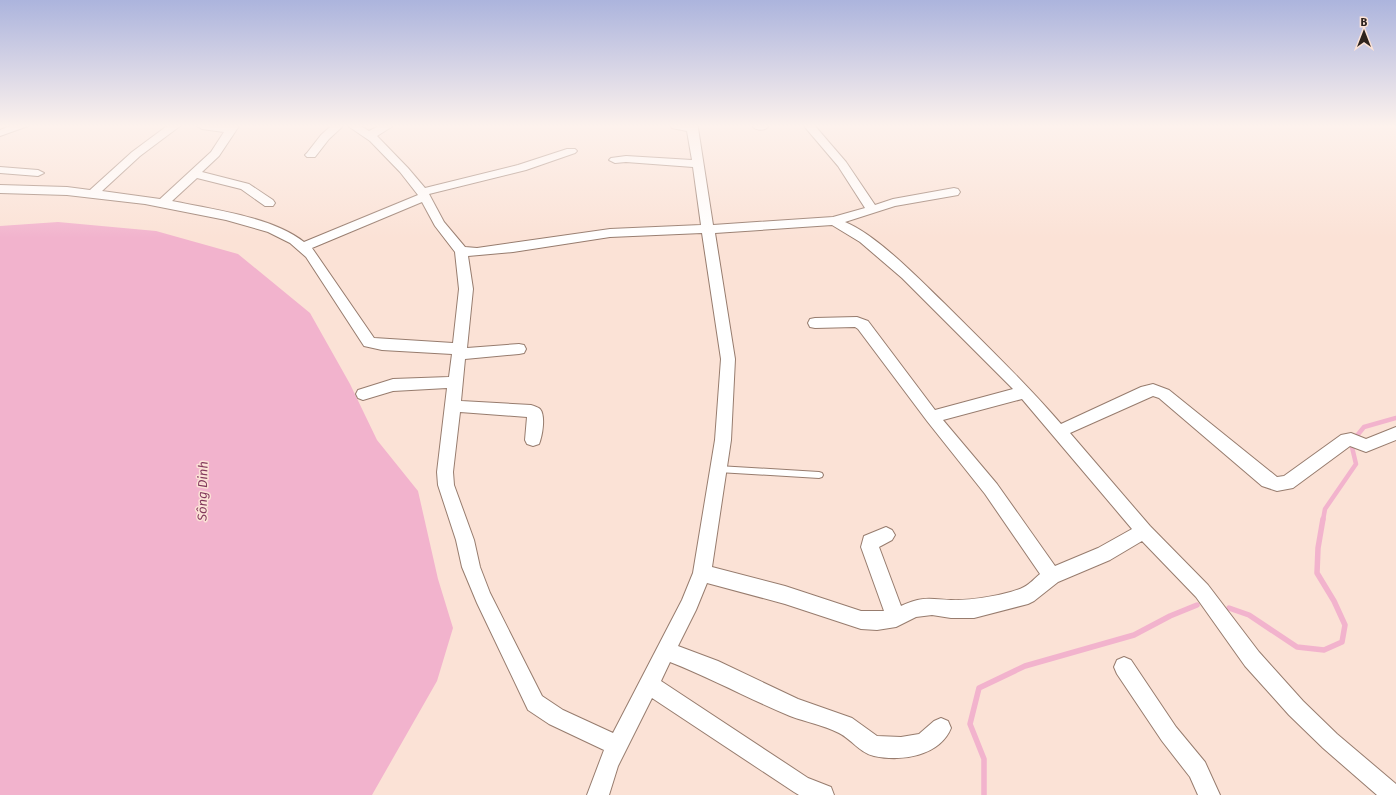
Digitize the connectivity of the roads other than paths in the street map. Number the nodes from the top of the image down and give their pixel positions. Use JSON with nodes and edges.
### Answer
{"nodes":[{"id":1,"x":126,"y":163,"type":"edge"},
{"id":2,"x":206,"y":163,"type":"edge"},
{"id":3,"x":397,"y":163,"type":"edge"},
{"id":4,"x":536,"y":163,"type":"edge"},
{"id":5,"x":686,"y":163,"type":"edge"},
{"id":6,"x":841,"y":163,"type":"edge"},
{"id":7,"x":699,"y":164,"type":"joint"},
{"id":8,"x":0,"y":170,"type":"edge"},
{"id":9,"x":38,"y":173,"type":"dead end"},
{"id":10,"x":196,"y":174,"type":"junction"},
{"id":11,"x":0,"y":189,"type":"edge"},
{"id":12,"x":954,"y":192,"type":"dead end"},
{"id":13,"x":94,"y":193,"type":"junction"},
{"id":14,"x":423,"y":194,"type":"junction"},
{"id":15,"x":164,"y":203,"type":"junction"},
{"id":16,"x":269,"y":203,"type":"dead end"},
{"id":17,"x":872,"y":210,"type":"junction"},
{"id":18,"x":834,"y":221,"type":"junction"},
{"id":19,"x":709,"y":229,"type":"junction"},
{"id":20,"x":304,"y":247,"type":"junction"},
{"id":21,"x":461,"y":251,"type":"junction"},
{"id":22,"x":815,"y":323,"type":"dead end"},
{"id":23,"x":519,"y":350,"type":"dead end"},
{"id":24,"x":460,"y":351,"type":"junction"},
{"id":25,"x":456,"y":382,"type":"junction"},
{"id":26,"x":1025,"y":392,"type":"junction"},
{"id":27,"x":363,"y":394,"type":"dead end"},
{"id":28,"x":453,"y":406,"type":"junction"},
{"id":29,"x":932,"y":417,"type":"junction"},
{"id":30,"x":1060,"y":431,"type":"junction"},
{"id":31,"x":1396,"y":433,"type":"edge"},
{"id":32,"x":533,"y":440,"type":"dead end"},
{"id":33,"x":718,"y":469,"type":"junction"},
{"id":34,"x":820,"y":475,"type":"dead end"},
{"id":35,"x":1144,"y":531,"type":"junction"},
{"id":36,"x":886,"y":534,"type":"dead end"},
{"id":37,"x":702,"y":573,"type":"junction"},
{"id":38,"x":1052,"y":576,"type":"junction"},
{"id":39,"x":896,"y":618,"type":"junction"},
{"id":40,"x":666,"y":651,"type":"junction"},
{"id":41,"x":1124,"y":667,"type":"dead end"},
{"id":42,"x":649,"y":684,"type":"junction"},
{"id":43,"x":941,"y":728,"type":"dead end"},
{"id":44,"x":617,"y":746,"type":"junction"},
{"id":45,"x":598,"y":795,"type":"edge"},
{"id":46,"x":823,"y":795,"type":"edge"},
{"id":47,"x":1209,"y":795,"type":"edge"},
{"id":48,"x":1393,"y":795,"type":"edge"}],
"edges":[{"from":1,"to":13,"type":"street"},
{"from":2,"to":10,"type":"street"},
{"from":3,"to":14,"type":"street"},
{"from":4,"to":14,"type":"street"},
{"from":5,"to":7,"type":"street"},
{"from":6,"to":17,"type":"street"},
{"from":7,"to":19,"type":"street"},
{"from":8,"to":9,"type":"street"},
{"from":10,"to":15,"type":"street"},
{"from":10,"to":16,"type":"street"},
{"from":11,"to":13,"type":"street"},
{"from":12,"to":17,"type":"street"},
{"from":13,"to":15,"type":"street"},
{"from":14,"to":20,"type":"street"},
{"from":14,"to":21,"type":"street"},
{"from":15,"to":20,"type":"street"},
{"from":17,"to":18,"type":"street"},
{"from":18,"to":19,"type":"street"},
{"from":18,"to":26,"type":"street"},
{"from":19,"to":21,"type":"street"},
{"from":19,"to":33,"type":"street"},
{"from":20,"to":24,"type":"street"},
{"from":21,"to":24,"type":"street"},
{"from":22,"to":29,"type":"street"},
{"from":23,"to":24,"type":"street"},
{"from":24,"to":25,"type":"street"},
{"from":25,"to":27,"type":"street"},
{"from":25,"to":28,"type":"street"},
{"from":26,"to":29,"type":"street"},
{"from":26,"to":30,"type":"street"},
{"from":28,"to":32,"type":"street"},
{"from":28,"to":44,"type":"street"},
{"from":29,"to":38,"type":"street"},
{"from":30,"to":31,"type":"street"},
{"from":30,"to":35,"type":"street"},
{"from":33,"to":34,"type":"lane"},
{"from":33,"to":37,"type":"street"},
{"from":35,"to":38,"type":"street"},
{"from":35,"to":48,"type":"street"},
{"from":36,"to":39,"type":"street"},
{"from":37,"to":39,"type":"street"},
{"from":37,"to":40,"type":"street"},
{"from":38,"to":39,"type":"street"},
{"from":40,"to":42,"type":"street"},
{"from":40,"to":43,"type":"street"},
{"from":41,"to":47,"type":"street"},
{"from":42,"to":44,"type":"street"},
{"from":42,"to":46,"type":"street"},
{"from":44,"to":45,"type":"street"}]}
